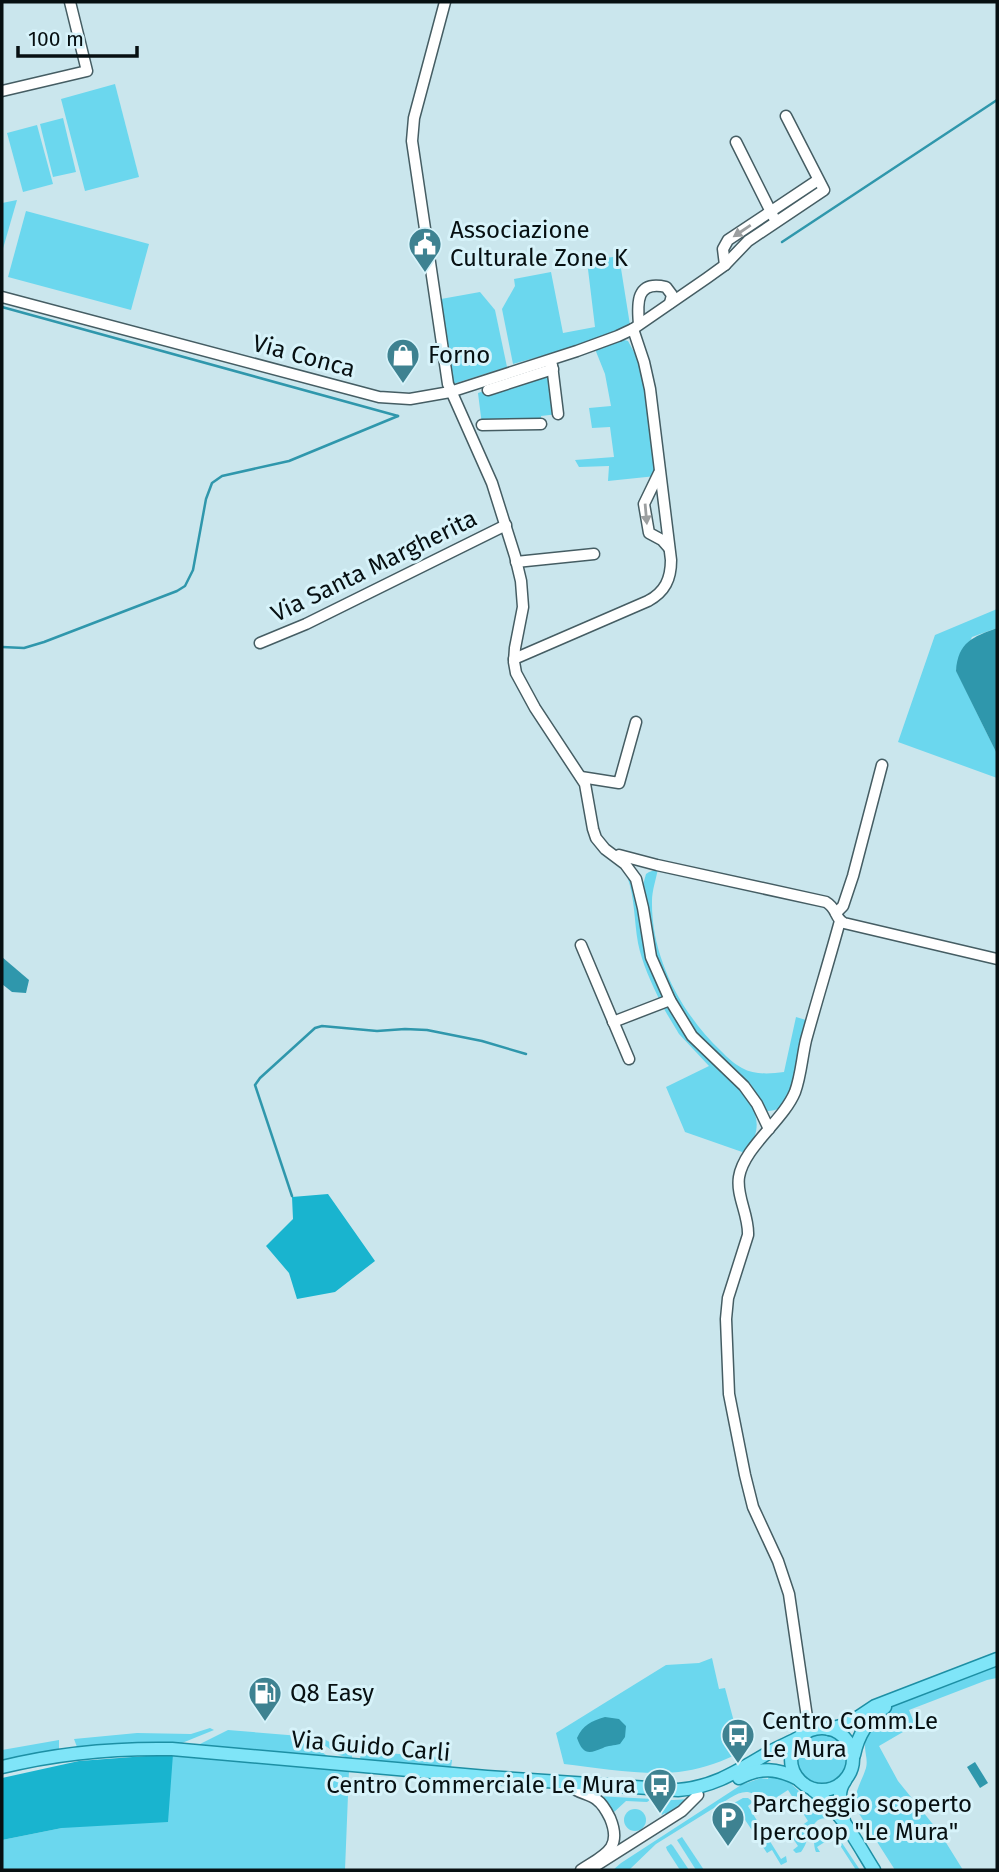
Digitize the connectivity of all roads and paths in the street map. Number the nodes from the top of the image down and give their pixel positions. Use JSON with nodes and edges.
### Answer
{"nodes":[{"id":1,"x":70,"y":2,"type":"edge"},
{"id":2,"x":445,"y":2,"type":"edge"},
{"id":3,"x":2,"y":91,"type":"edge"},
{"id":4,"x":786,"y":116,"type":"dead end"},
{"id":5,"x":736,"y":142,"type":"dead end"},
{"id":6,"x":774,"y":217,"type":"junction"},
{"id":7,"x":2,"y":297,"type":"edge"},
{"id":8,"x":670,"y":303,"type":"junction"},
{"id":9,"x":636,"y":327,"type":"junction"},
{"id":10,"x":552,"y":364,"type":"junction"},
{"id":11,"x":488,"y":390,"type":"dead end"},
{"id":12,"x":450,"y":392,"type":"junction"},
{"id":13,"x":558,"y":414,"type":"dead end"},
{"id":14,"x":541,"y":424,"type":"dead end"},
{"id":15,"x":482,"y":425,"type":"dead end"},
{"id":16,"x":660,"y":471,"type":"junction"},
{"id":17,"x":506,"y":526,"type":"junction"},
{"id":18,"x":670,"y":551,"type":"junction"},
{"id":19,"x":594,"y":554,"type":"dead end"},
{"id":20,"x":516,"y":562,"type":"junction"},
{"id":21,"x":260,"y":643,"type":"dead end"},
{"id":22,"x":514,"y":659,"type":"junction"},
{"id":23,"x":636,"y":722,"type":"dead end"},
{"id":24,"x":882,"y":765,"type":"dead end"},
{"id":25,"x":581,"y":777,"type":"junction"},
{"id":26,"x":637,"y":869,"type":"junction"},
{"id":27,"x":838,"y":917,"type":"junction"},
{"id":28,"x":581,"y":945,"type":"dead end"},
{"id":29,"x":997,"y":959,"type":"edge"},
{"id":30,"x":670,"y":1000,"type":"junction"},
{"id":31,"x":613,"y":1022,"type":"junction"},
{"id":32,"x":629,"y":1059,"type":"dead end"},
{"id":33,"x":769,"y":1129,"type":"junction"},
{"id":34,"x":997,"y":1659,"type":"edge"},
{"id":35,"x":903,"y":1696,"type":"junction"},
{"id":36,"x":829,"y":1729,"type":"junction"},
{"id":37,"x":805,"y":1734,"type":"junction"},
{"id":38,"x":853,"y":1758,"type":"junction"},
{"id":39,"x":2,"y":1767,"type":"edge"},
{"id":40,"x":486,"y":1777,"type":"junction"},
{"id":41,"x":798,"y":1779,"type":"junction"},
{"id":42,"x":845,"y":1781,"type":"junction"},
{"id":43,"x":809,"y":1788,"type":"junction"},
{"id":44,"x":576,"y":1790,"type":"junction"},
{"id":45,"x":698,"y":1795,"type":"junction"},
{"id":46,"x":844,"y":1824,"type":"junction"},
{"id":47,"x":581,"y":1870,"type":"edge"},
{"id":48,"x":589,"y":1870,"type":"edge"},
{"id":49,"x":874,"y":1870,"type":"edge"}],
"edges":[{"from":1,"to":3,"type":"street"},
{"from":2,"to":12,"type":"street","name":"Via Santa Margherita"},
{"from":4,"to":6,"type":"street","name":"Via Conca"},
{"from":5,"to":6,"type":"street"},
{"from":6,"to":8,"type":"street","name":"Via Conca"},
{"from":7,"to":12,"type":"street","name":"Via Conca"},
{"from":8,"to":9,"type":"street","name":"Via Conca"},
{"from":8,"to":9,"type":"street"},
{"from":9,"to":10,"type":"street","name":"Via Conca"},
{"from":9,"to":16,"type":"street"},
{"from":10,"to":11,"type":"street"},
{"from":10,"to":12,"type":"street","name":"Via Conca"},
{"from":10,"to":13,"type":"street"},
{"from":12,"to":17,"type":"street","name":"Via Santa Margherita"},
{"from":14,"to":15,"type":"street"},
{"from":16,"to":18,"type":"street"},
{"from":16,"to":18,"type":"street","one_way":true},
{"from":17,"to":20,"type":"street","name":"Via Santa Margherita"},
{"from":17,"to":21,"type":"street","name":"Via Santa Margherita"},
{"from":18,"to":22,"type":"street"},
{"from":19,"to":20,"type":"street"},
{"from":20,"to":22,"type":"street","name":"Via Santa Margherita"},
{"from":22,"to":25,"type":"street","name":"Via Santa Margherita"},
{"from":23,"to":25,"type":"street"},
{"from":24,"to":27,"type":"street"},
{"from":25,"to":26,"type":"street","name":"Via Santa Margherita"},
{"from":26,"to":27,"type":"street"},
{"from":26,"to":30,"type":"street"},
{"from":27,"to":29,"type":"street"},
{"from":27,"to":33,"type":"street"},
{"from":28,"to":31,"type":"street"},
{"from":30,"to":31,"type":"street"},
{"from":30,"to":33,"type":"street"},
{"from":31,"to":32,"type":"street"},
{"from":33,"to":37,"type":"street"},
{"from":34,"to":35,"type":"main road"},
{"from":35,"to":36,"type":"main road"},
{"from":35,"to":38,"type":"main road"},
{"from":36,"to":37,"type":"main road"},
{"from":36,"to":38,"type":"main road"},
{"from":37,"to":40,"type":"main road","name":"Via Guido Carli"},
{"from":37,"to":41,"type":"main road"},
{"from":38,"to":42,"type":"main road"},
{"from":39,"to":40,"type":"main road","name":"Via Guido Carli"},
{"from":40,"to":44,"type":"main road","name":"Via Guido Carli"},
{"from":41,"to":43,"type":"main road"},
{"from":41,"to":45,"type":"main road","name":"Via Guido Carli"},
{"from":42,"to":43,"type":"main road"},
{"from":42,"to":46,"type":"main road"},
{"from":43,"to":46,"type":"main road"},
{"from":44,"to":45,"type":"main road","name":"Via Guido Carli"},
{"from":44,"to":47,"type":"street"},
{"from":45,"to":48,"type":"street"},
{"from":46,"to":49,"type":"main road"}]}
